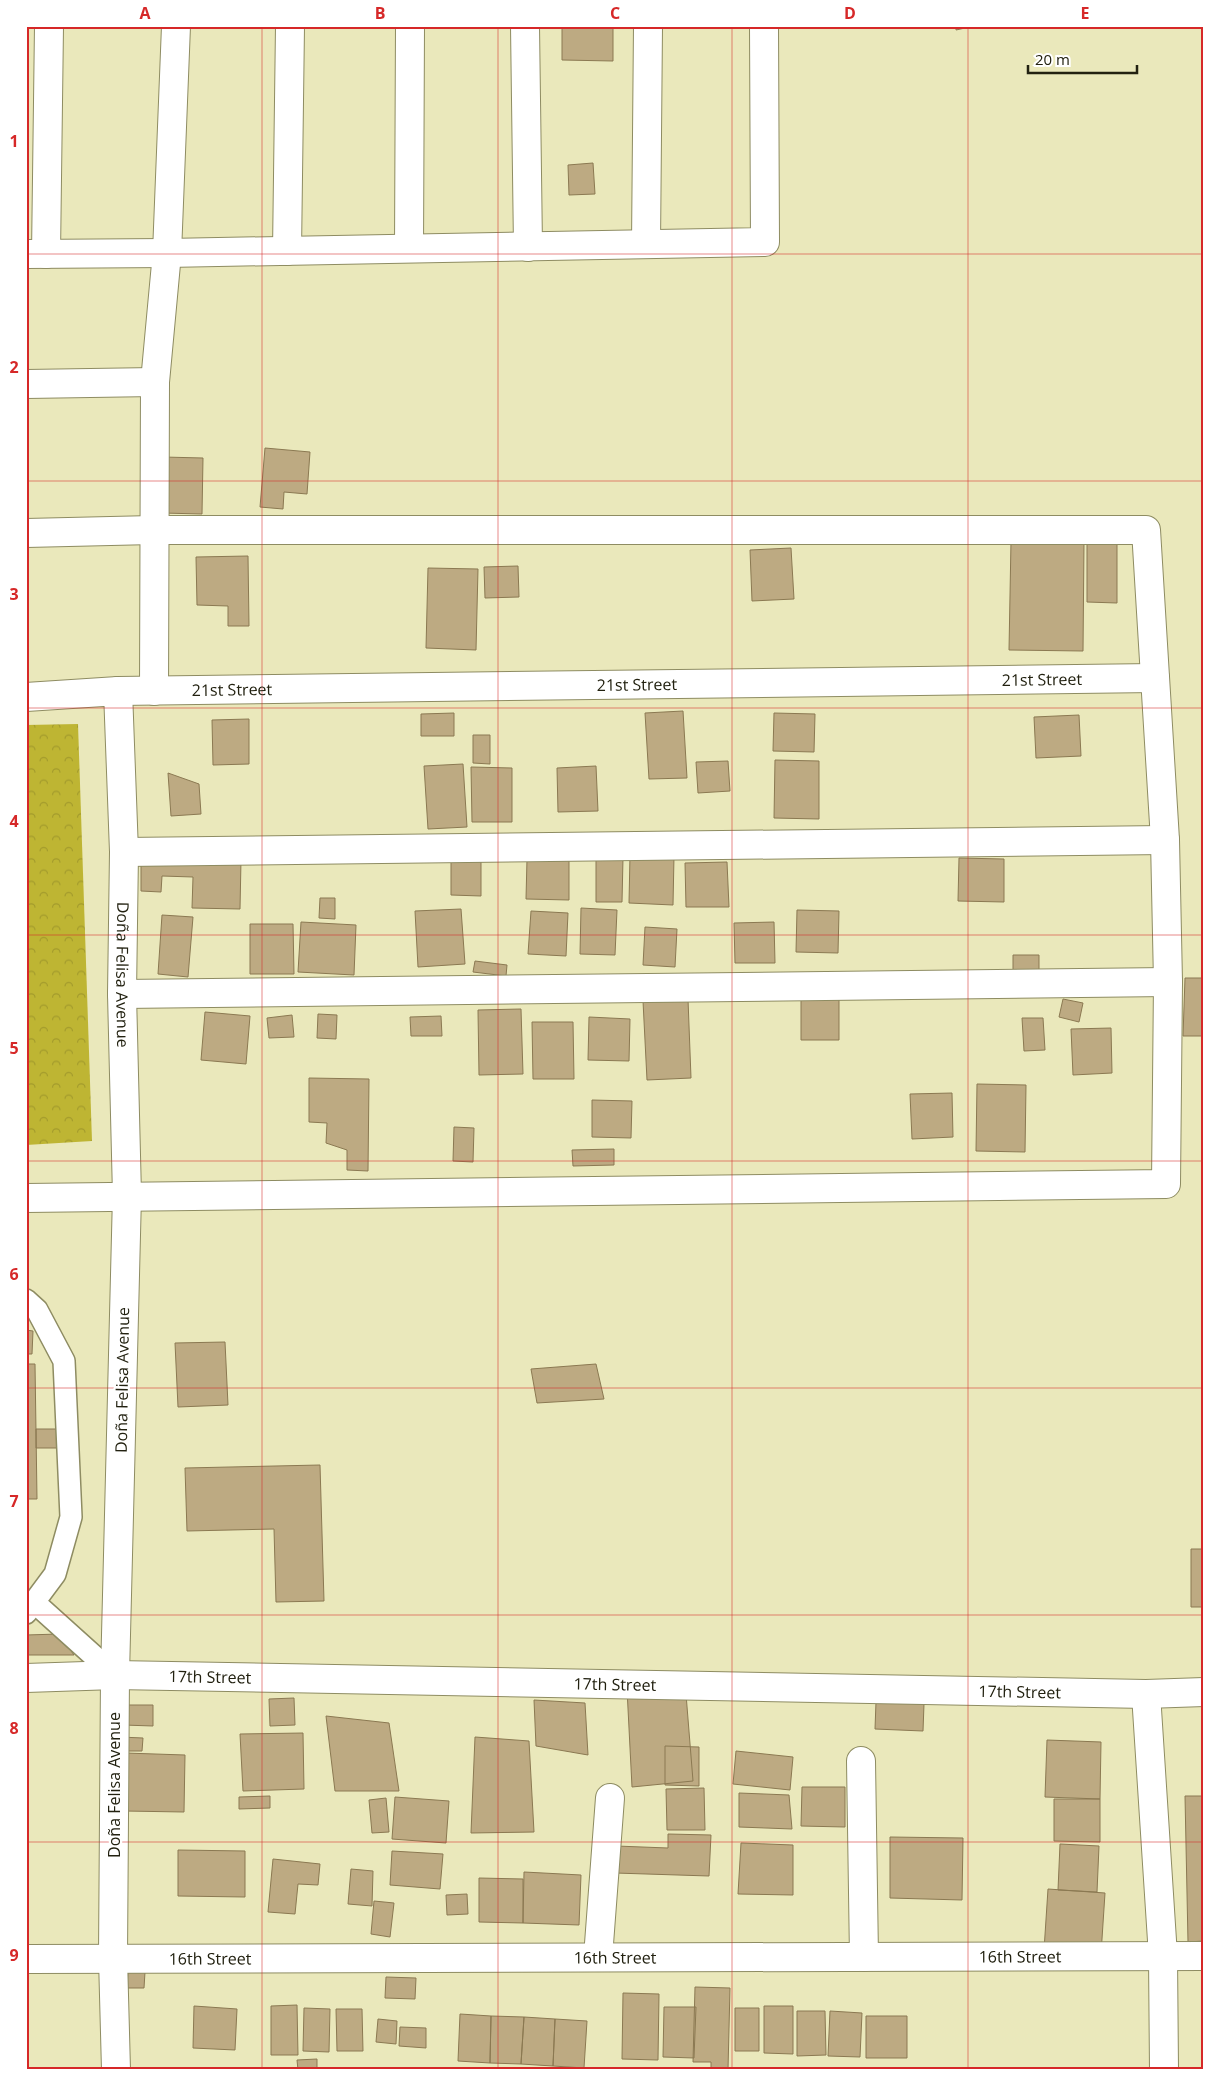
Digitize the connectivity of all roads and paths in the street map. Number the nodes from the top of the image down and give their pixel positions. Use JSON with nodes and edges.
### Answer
{"nodes":[{"id":1,"x":49,"y":26,"type":"edge"},
{"id":2,"x":176,"y":26,"type":"edge"},
{"id":3,"x":290,"y":26,"type":"edge"},
{"id":4,"x":410,"y":26,"type":"edge"},
{"id":5,"x":525,"y":26,"type":"edge"},
{"id":6,"x":648,"y":26,"type":"edge"},
{"id":7,"x":764,"y":26,"type":"edge"},
{"id":8,"x":646,"y":244,"type":"junction"},
{"id":9,"x":528,"y":247,"type":"junction"},
{"id":10,"x":409,"y":248,"type":"junction"},
{"id":11,"x":287,"y":251,"type":"junction"},
{"id":12,"x":167,"y":253,"type":"junction"},
{"id":13,"x":36,"y":254,"type":"edge"},
{"id":14,"x":155,"y":382,"type":"junction"},
{"id":15,"x":26,"y":384,"type":"edge"},
{"id":16,"x":153,"y":530,"type":"junction"},
{"id":17,"x":26,"y":533,"type":"edge"},
{"id":18,"x":1155,"y":678,"type":"junction"},
{"id":19,"x":154,"y":690,"type":"junction"},
{"id":20,"x":118,"y":691,"type":"junction"},
{"id":21,"x":26,"y":697,"type":"edge"},
{"id":22,"x":1165,"y":840,"type":"junction"},
{"id":23,"x":124,"y":852,"type":"junction"},
{"id":24,"x":1168,"y":982,"type":"junction"},
{"id":25,"x":122,"y":994,"type":"junction"},
{"id":26,"x":127,"y":1195,"type":"junction"},
{"id":27,"x":26,"y":1198,"type":"edge"},
{"id":28,"x":26,"y":1300,"type":"edge"},
{"id":29,"x":31,"y":1608,"type":"edge"},
{"id":30,"x":115,"y":1675,"type":"junction"},
{"id":31,"x":26,"y":1678,"type":"edge"},
{"id":32,"x":1204,"y":1692,"type":"edge"},
{"id":33,"x":1146,"y":1694,"type":"junction"},
{"id":34,"x":861,"y":1761,"type":"dead end"},
{"id":35,"x":610,"y":1798,"type":"dead end"},
{"id":36,"x":1163,"y":1956,"type":"junction"},
{"id":37,"x":1204,"y":1956,"type":"edge"},
{"id":38,"x":598,"y":1957,"type":"junction"},
{"id":39,"x":864,"y":1957,"type":"junction"},
{"id":40,"x":113,"y":1958,"type":"junction"},
{"id":41,"x":26,"y":1959,"type":"edge"},
{"id":42,"x":116,"y":2070,"type":"edge"},
{"id":43,"x":1164,"y":2070,"type":"edge"}],
"edges":[{"from":1,"to":13,"type":"street"},
{"from":2,"to":12,"type":"street"},
{"from":3,"to":11,"type":"street"},
{"from":4,"to":10,"type":"street"},
{"from":5,"to":9,"type":"street"},
{"from":6,"to":8,"type":"street"},
{"from":7,"to":8,"type":"street"},
{"from":8,"to":9,"type":"street"},
{"from":9,"to":10,"type":"street"},
{"from":10,"to":11,"type":"street"},
{"from":11,"to":12,"type":"street"},
{"from":12,"to":13,"type":"street"},
{"from":12,"to":14,"type":"street"},
{"from":14,"to":15,"type":"street"},
{"from":14,"to":16,"type":"street"},
{"from":16,"to":17,"type":"street"},
{"from":16,"to":18,"type":"street"},
{"from":16,"to":19,"type":"street"},
{"from":18,"to":19,"type":"street","name":"21st Street"},
{"from":18,"to":22,"type":"street"},
{"from":19,"to":20,"type":"street","name":"21st Street"},
{"from":20,"to":21,"type":"street","name":"21st Street"},
{"from":20,"to":23,"type":"street","name":"Doña Felisa Avenue"},
{"from":22,"to":23,"type":"street"},
{"from":22,"to":24,"type":"street"},
{"from":23,"to":25,"type":"street","name":"Doña Felisa Avenue"},
{"from":24,"to":25,"type":"street"},
{"from":24,"to":26,"type":"street"},
{"from":25,"to":26,"type":"street","name":"Doña Felisa Avenue"},
{"from":26,"to":27,"type":"street"},
{"from":26,"to":30,"type":"street","name":"Doña Felisa Avenue"},
{"from":28,"to":29,"type":"lane"},
{"from":29,"to":30,"type":"lane"},
{"from":30,"to":31,"type":"street","name":"17th Street"},
{"from":30,"to":33,"type":"street","name":"17th Street"},
{"from":30,"to":40,"type":"street","name":"Doña Felisa Avenue"},
{"from":32,"to":33,"type":"street","name":"17th Street"},
{"from":33,"to":36,"type":"street"},
{"from":34,"to":39,"type":"street"},
{"from":35,"to":38,"type":"street"},
{"from":36,"to":37,"type":"street","name":"16th Street"},
{"from":36,"to":39,"type":"street","name":"16th Street"},
{"from":36,"to":43,"type":"street"},
{"from":38,"to":39,"type":"street","name":"16th Street"},
{"from":38,"to":40,"type":"street","name":"16th Street"},
{"from":40,"to":41,"type":"street","name":"16th Street"},
{"from":40,"to":42,"type":"street","name":"Doña Felisa Avenue"}]}
